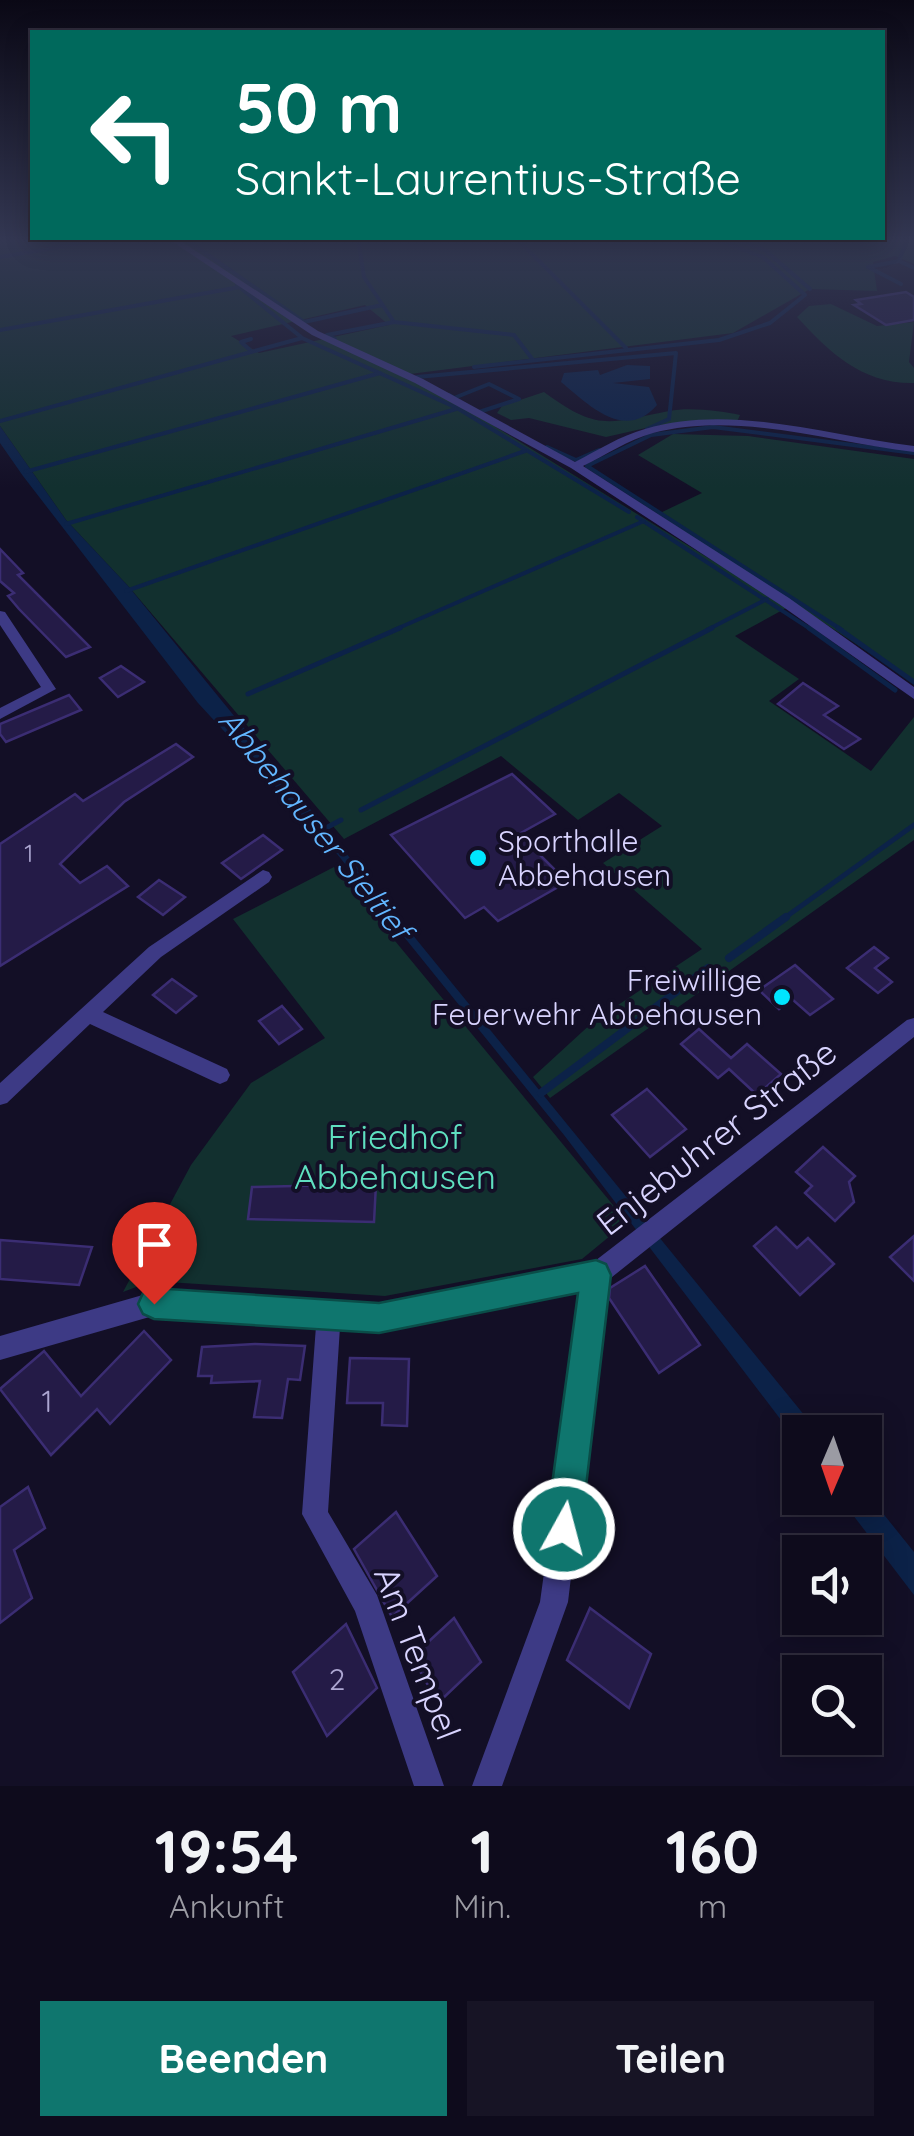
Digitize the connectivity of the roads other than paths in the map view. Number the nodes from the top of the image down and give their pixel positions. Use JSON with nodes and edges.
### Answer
{"nodes":[{"id":1,"x":297,"y":321,"type":"edge"},
{"id":2,"x":914,"y":449,"type":"edge"},
{"id":3,"x":575,"y":466,"type":"junction"},
{"id":4,"x":0,"y":615,"type":"edge"},
{"id":5,"x":914,"y":694,"type":"edge"},
{"id":6,"x":0,"y":714,"type":"edge"},
{"id":7,"x":263,"y":876,"type":"dead end"},
{"id":8,"x":90,"y":1015,"type":"junction"},
{"id":9,"x":914,"y":1026,"type":"edge"},
{"id":10,"x":220,"y":1075,"type":"dead end"},
{"id":11,"x":0,"y":1096,"type":"edge"},
{"id":12,"x":596,"y":1275,"type":"junction"},
{"id":13,"x":329,"y":1315,"type":"junction"},
{"id":14,"x":0,"y":1348,"type":"edge"},
{"id":15,"x":428,"y":1786,"type":"edge"},
{"id":16,"x":487,"y":1786,"type":"edge"}],
"edges":[{"from":1,"to":3,"type":"street"},
{"from":2,"to":3,"type":"street"},
{"from":3,"to":5,"type":"street"},
{"from":4,"to":6,"type":"street"},
{"from":7,"to":8,"type":"street"},
{"from":8,"to":10,"type":"street"},
{"from":8,"to":11,"type":"street"},
{"from":9,"to":12,"type":"street","name":"Enjebuhrer Straße"},
{"from":12,"to":13,"type":"street"},
{"from":12,"to":16,"type":"street","name":"Enjebuhrer Straße"},
{"from":13,"to":14,"type":"street"},
{"from":13,"to":15,"type":"street","name":"Am Tempel"}]}
